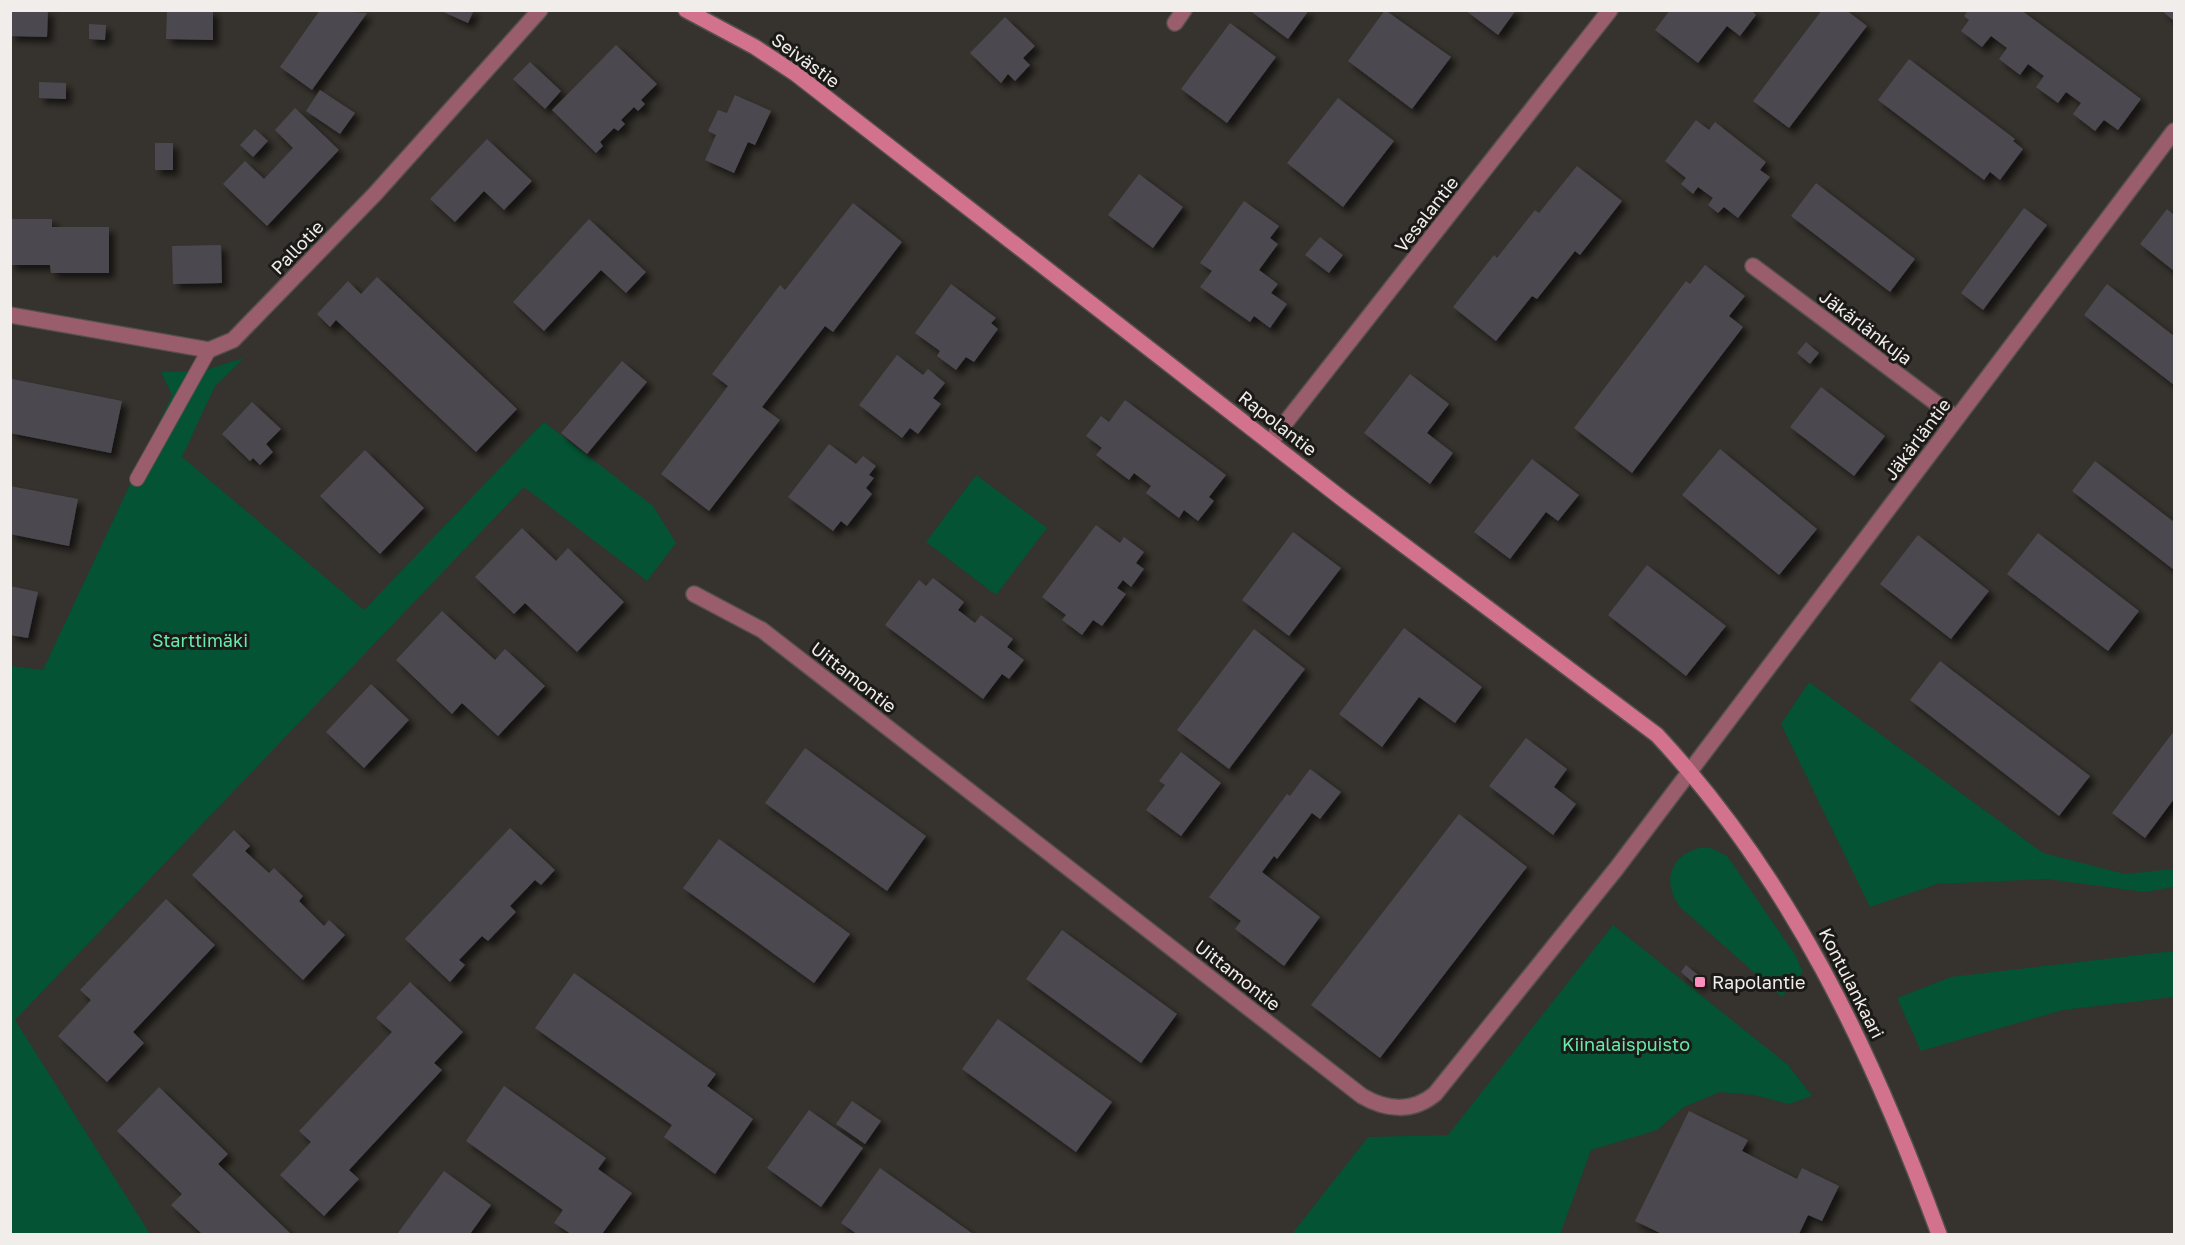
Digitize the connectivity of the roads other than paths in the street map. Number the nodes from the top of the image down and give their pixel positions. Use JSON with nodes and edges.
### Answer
{"nodes":[{"id":1,"x":540,"y":10,"type":"edge"},
{"id":2,"x":686,"y":10,"type":"edge"},
{"id":3,"x":1610,"y":10,"type":"edge"},
{"id":4,"x":839,"y":108,"type":"joint"},
{"id":5,"x":2175,"y":131,"type":"edge"},
{"id":6,"x":1753,"y":266,"type":"dead end"},
{"id":7,"x":10,"y":315,"type":"edge"},
{"id":8,"x":208,"y":350,"type":"junction"},
{"id":9,"x":1956,"y":418,"type":"junction"},
{"id":10,"x":1270,"y":441,"type":"junction"},
{"id":11,"x":137,"y":479,"type":"dead end"},
{"id":12,"x":694,"y":594,"type":"dead end"},
{"id":13,"x":1691,"y":771,"type":"junction"},
{"id":14,"x":1939,"y":1234,"type":"edge"}],
"edges":[{"from":1,"to":8,"type":"street","name":"Pallotie"},
{"from":2,"to":4,"type":"street","name":"Seivästie"},
{"from":3,"to":10,"type":"street","name":"Vesalantie"},
{"from":4,"to":10,"type":"street","name":"Rapolantie"},
{"from":5,"to":9,"type":"street","name":"Jäkärläntie"},
{"from":6,"to":9,"type":"street","name":"Jäkärlänkuja"},
{"from":7,"to":8,"type":"street"},
{"from":8,"to":11,"type":"lane"},
{"from":9,"to":13,"type":"street","name":"Jäkärläntie"},
{"from":10,"to":13,"type":"street","name":"Rapolantie"},
{"from":12,"to":13,"type":"street","name":"Uittamontie"},
{"from":13,"to":14,"type":"street","name":"Kontulankaari"}]}
